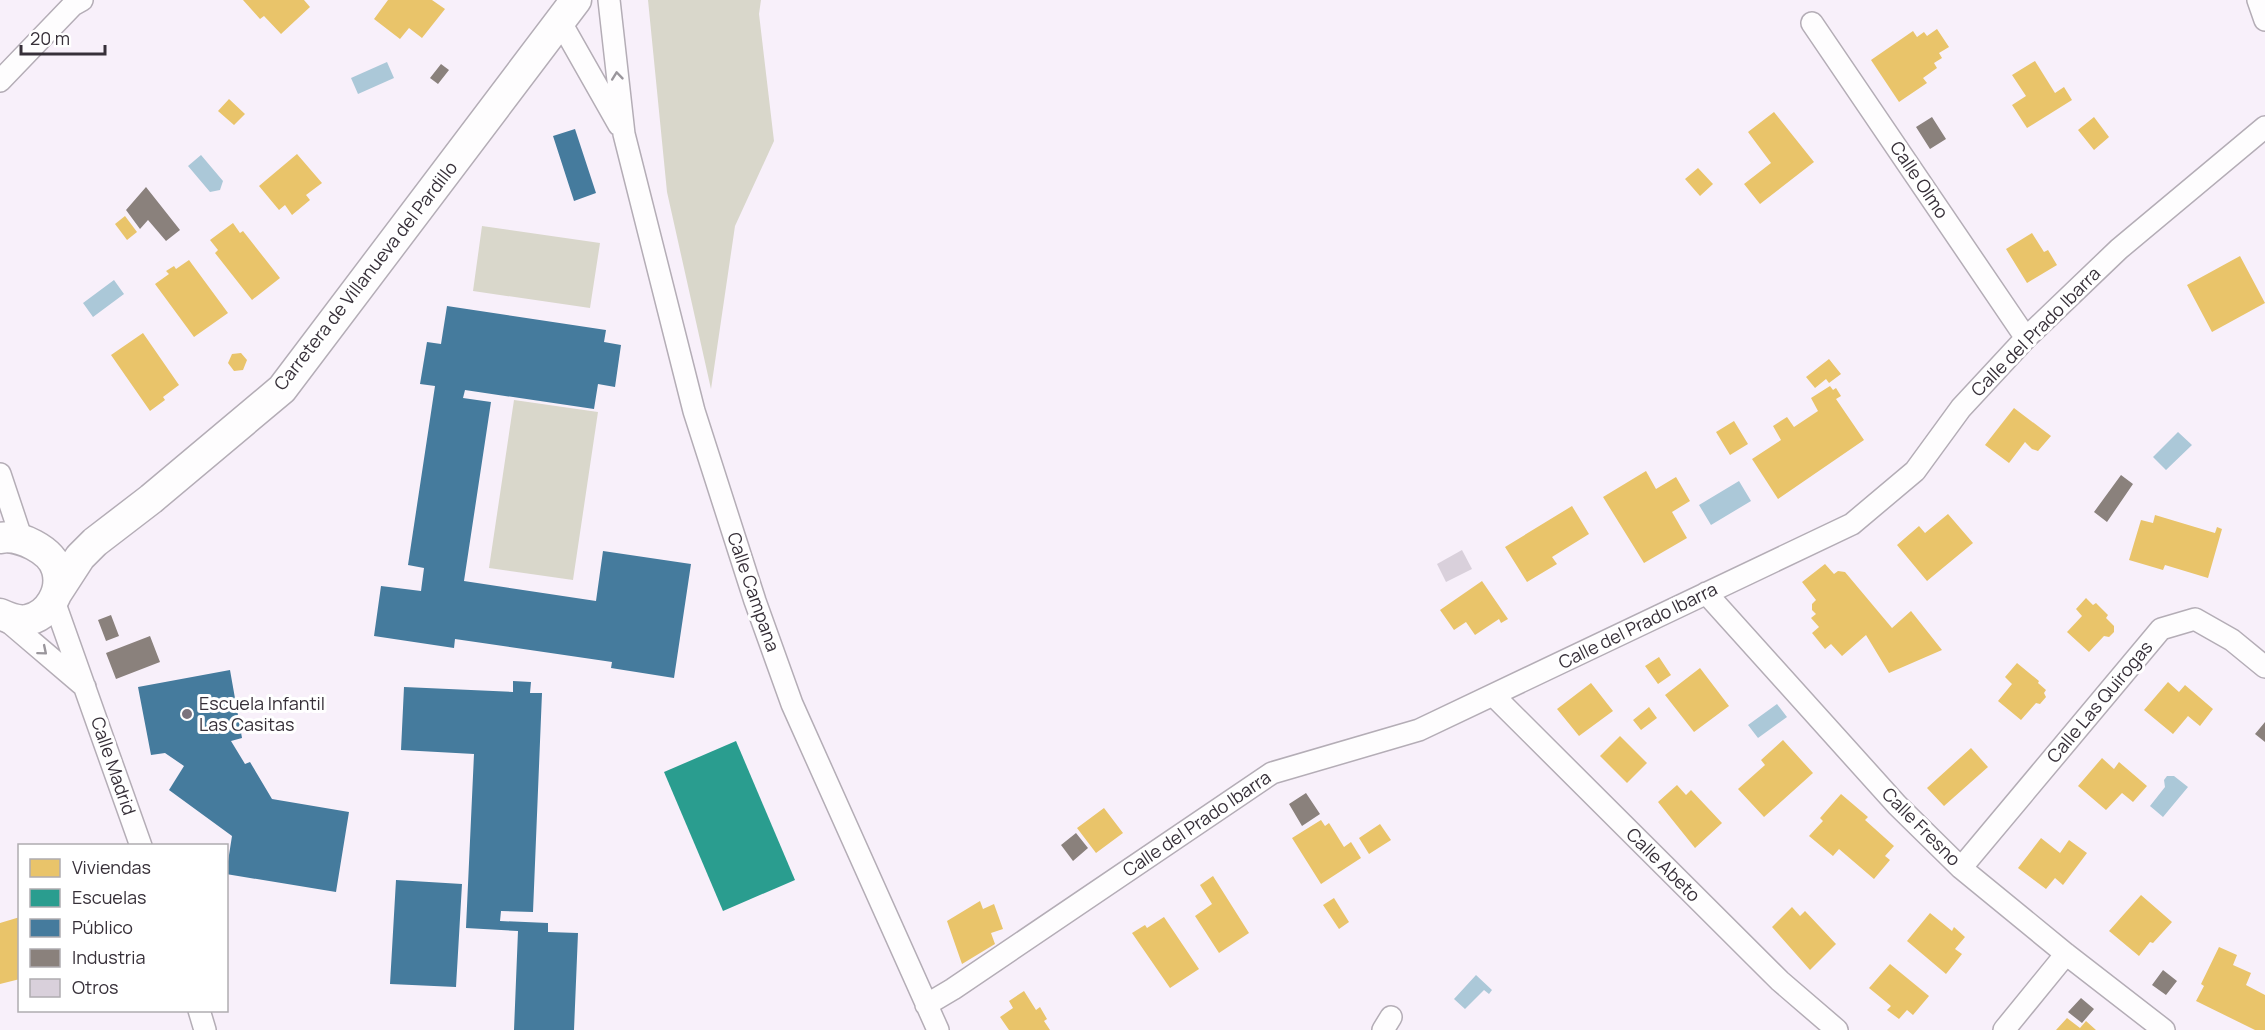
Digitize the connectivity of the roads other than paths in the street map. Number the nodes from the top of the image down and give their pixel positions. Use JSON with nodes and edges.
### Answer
{"nodes":[{"id":1,"x":82,"y":0,"type":"edge"},
{"id":2,"x":609,"y":0,"type":"edge"},
{"id":3,"x":2258,"y":0,"type":"edge"},
{"id":4,"x":567,"y":8,"type":"edge"},
{"id":5,"x":2265,"y":20,"type":"edge"},
{"id":6,"x":1812,"y":23,"type":"dead end"},
{"id":7,"x":0,"y":81,"type":"edge"},
{"id":8,"x":2265,"y":127,"type":"edge"},
{"id":9,"x":624,"y":134,"type":"junction"},
{"id":10,"x":2026,"y":338,"type":"junction"},
{"id":11,"x":0,"y":474,"type":"edge"},
{"id":12,"x":12,"y":539,"type":"edge"},
{"id":13,"x":96,"y":542,"type":"junction"},
{"id":14,"x":1706,"y":593,"type":"junction"},
{"id":15,"x":55,"y":597,"type":"junction"},
{"id":16,"x":0,"y":615,"type":"edge"},
{"id":17,"x":2265,"y":667,"type":"edge"},
{"id":18,"x":86,"y":687,"type":"junction"},
{"id":19,"x":1493,"y":695,"type":"junction"},
{"id":20,"x":140,"y":844,"type":"edge"},
{"id":21,"x":1961,"y":868,"type":"junction"},
{"id":22,"x":2066,"y":954,"type":"junction"},
{"id":23,"x":926,"y":1005,"type":"junction"},
{"id":24,"x":199,"y":1012,"type":"edge"},
{"id":25,"x":205,"y":1030,"type":"edge"},
{"id":26,"x":938,"y":1030,"type":"edge"},
{"id":27,"x":1837,"y":1030,"type":"edge"},
{"id":28,"x":2004,"y":1030,"type":"edge"},
{"id":29,"x":2164,"y":1030,"type":"edge"}],
"edges":[{"from":1,"to":7,"type":"street"},
{"from":9,"to":2,"type":"street","one_way":true},
{"from":3,"to":5,"type":"street"},
{"from":4,"to":9,"type":"street"},
{"from":4,"to":13,"type":"street","name":"Carretera de Villanueva del Pardillo"},
{"from":6,"to":10,"type":"street","name":"Calle Olmo"},
{"from":8,"to":10,"type":"street","name":"Calle del Prado Ibarra"},
{"from":9,"to":23,"type":"street","name":"Calle Campana"},
{"from":10,"to":14,"type":"street","name":"Calle del Prado Ibarra"},
{"from":11,"to":12,"type":"street"},
{"from":12,"to":13,"type":"street","name":"Carretera de Villanueva del Pardillo"},
{"from":12,"to":15,"type":"street"},
{"from":13,"to":15,"type":"street","name":"Carretera de Villanueva del Pardillo"},
{"from":14,"to":19,"type":"street","name":"Calle del Prado Ibarra"},
{"from":14,"to":21,"type":"street","name":"Calle Fresno"},
{"from":15,"to":16,"type":"street"},
{"from":15,"to":18,"type":"street","name":"Calle Madrid"},
{"from":16,"to":18,"type":"street","one_way":true},
{"from":17,"to":21,"type":"street","name":"Calle Las Quirogas"},
{"from":18,"to":20,"type":"street","name":"Calle Madrid"},
{"from":19,"to":23,"type":"street","name":"Calle del Prado Ibarra"},
{"from":19,"to":27,"type":"street","name":"Calle Abeto"},
{"from":21,"to":22,"type":"street","name":"Calle Fresno"},
{"from":22,"to":28,"type":"street"},
{"from":22,"to":29,"type":"street","name":"Calle Fresno"},
{"from":23,"to":26,"type":"street","name":"Calle Campana"},
{"from":24,"to":25,"type":"street"}]}
